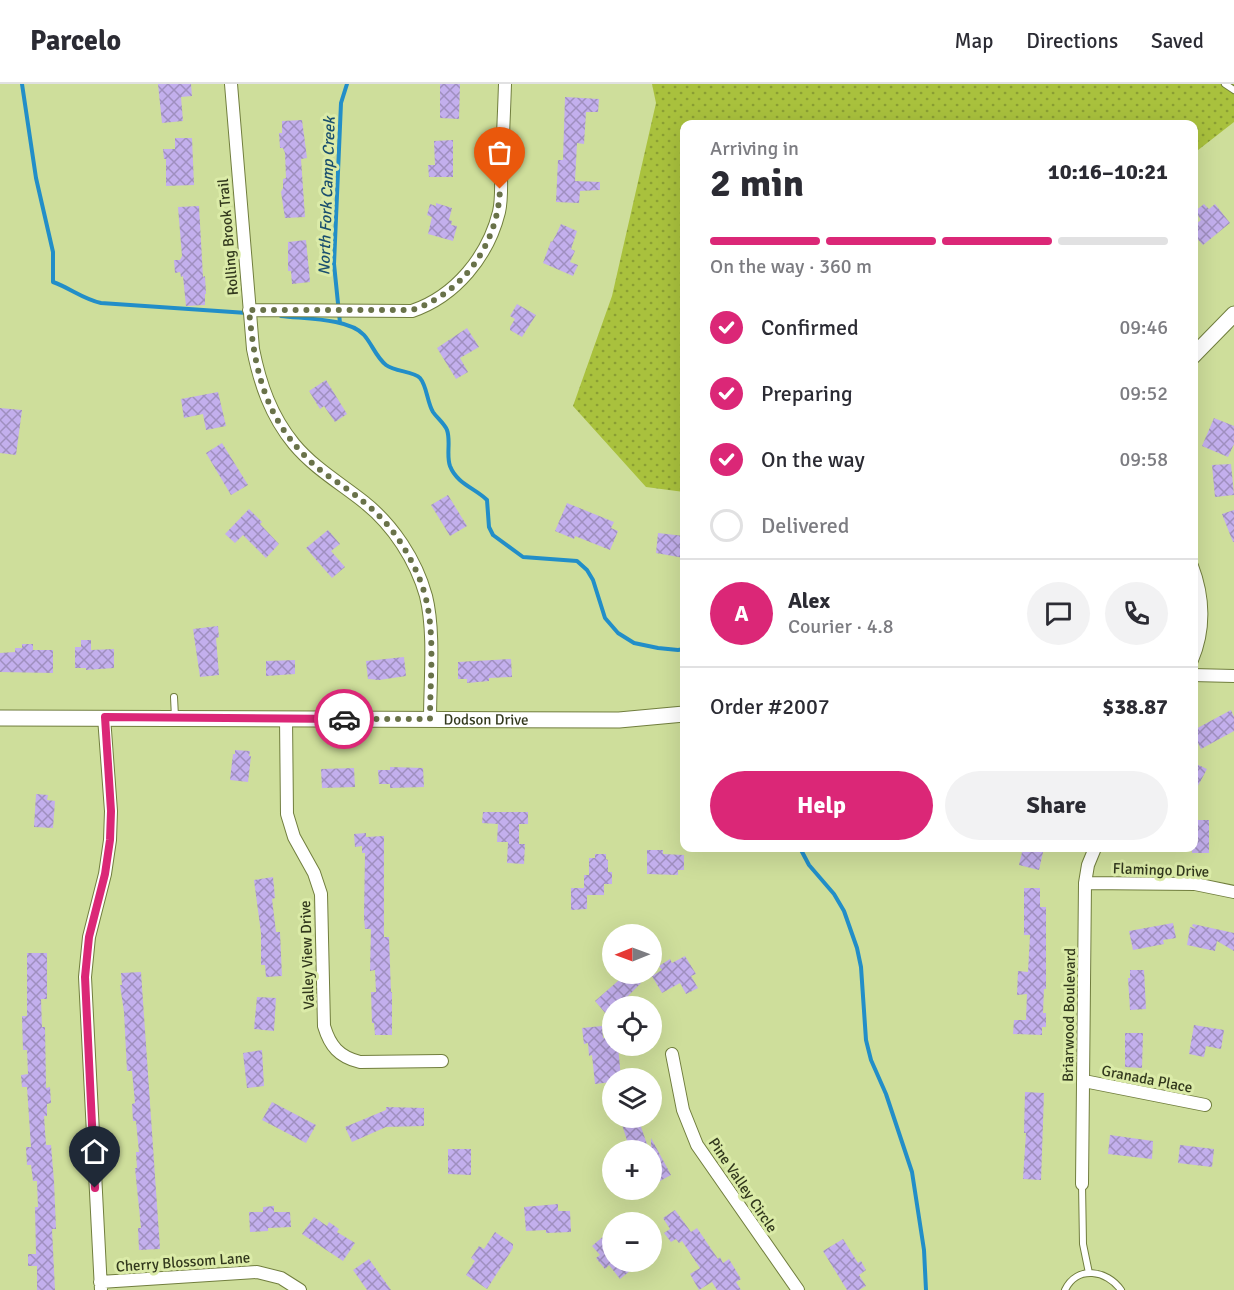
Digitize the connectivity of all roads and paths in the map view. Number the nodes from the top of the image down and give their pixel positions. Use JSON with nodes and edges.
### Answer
{"nodes":[{"id":1,"x":231,"y":84,"type":"edge"},
{"id":2,"x":505,"y":84,"type":"edge"},
{"id":3,"x":1225,"y":84,"type":"edge"},
{"id":4,"x":1234,"y":90,"type":"edge"},
{"id":5,"x":249,"y":310,"type":"junction"},
{"id":6,"x":1234,"y":314,"type":"edge"},
{"id":7,"x":1198,"y":351,"type":"edge"},
{"id":8,"x":1198,"y":581,"type":"edge"},
{"id":9,"x":1198,"y":640,"type":"edge"},
{"id":10,"x":1198,"y":675,"type":"edge"},
{"id":11,"x":1234,"y":676,"type":"edge"},
{"id":12,"x":174,"y":697,"type":"dead end"},
{"id":13,"x":680,"y":714,"type":"edge"},
{"id":14,"x":105,"y":717,"type":"junction"},
{"id":15,"x":0,"y":718,"type":"edge"},
{"id":16,"x":175,"y":718,"type":"junction"},
{"id":17,"x":286,"y":718,"type":"junction"},
{"id":18,"x":430,"y":719,"type":"junction"},
{"id":19,"x":1093,"y":852,"type":"edge"},
{"id":20,"x":1085,"y":883,"type":"junction"},
{"id":21,"x":1234,"y":892,"type":"edge"},
{"id":22,"x":672,"y":1054,"type":"dead end"},
{"id":23,"x":442,"y":1061,"type":"dead end"},
{"id":24,"x":1084,"y":1082,"type":"junction"},
{"id":25,"x":1205,"y":1105,"type":"dead end"},
{"id":26,"x":1082,"y":1184,"type":"joint"},
{"id":27,"x":1089,"y":1273,"type":"junction"},
{"id":28,"x":100,"y":1286,"type":"edge"},
{"id":29,"x":300,"y":1290,"type":"edge"},
{"id":30,"x":798,"y":1290,"type":"edge"},
{"id":31,"x":1065,"y":1290,"type":"edge"},
{"id":32,"x":1121,"y":1290,"type":"edge"}],
"edges":[{"from":1,"to":5,"type":"street","name":"Rolling Brook Trail"},
{"from":2,"to":5,"type":"street"},
{"from":3,"to":4,"type":"lane"},
{"from":5,"to":18,"type":"street","name":"Rolling Brook Trail"},
{"from":6,"to":7,"type":"street"},
{"from":8,"to":9,"type":"street"},
{"from":10,"to":11,"type":"street"},
{"from":12,"to":16,"type":"lane"},
{"from":13,"to":18,"type":"street","name":"Dodson Drive"},
{"from":14,"to":15,"type":"street","name":"Dodson Drive"},
{"from":14,"to":16,"type":"street","name":"Dodson Drive"},
{"from":14,"to":28,"type":"street"},
{"from":16,"to":17,"type":"street","name":"Dodson Drive"},
{"from":17,"to":18,"type":"street","name":"Dodson Drive"},
{"from":17,"to":23,"type":"street","name":"Valley View Drive"},
{"from":19,"to":20,"type":"street","name":"Briarwood Boulevard"},
{"from":20,"to":21,"type":"street","name":"Flamingo Drive"},
{"from":20,"to":24,"type":"street","name":"Briarwood Boulevard"},
{"from":22,"to":30,"type":"street","name":"Pine Valley Circle"},
{"from":24,"to":25,"type":"street","name":"Granada Place"},
{"from":24,"to":26,"type":"street","name":"Briarwood Boulevard"},
{"from":26,"to":27,"type":"lane"},
{"from":27,"to":31,"type":"lane"},
{"from":27,"to":32,"type":"lane"},
{"from":28,"to":29,"type":"street","name":"Cherry Blossom Lane"}]}
